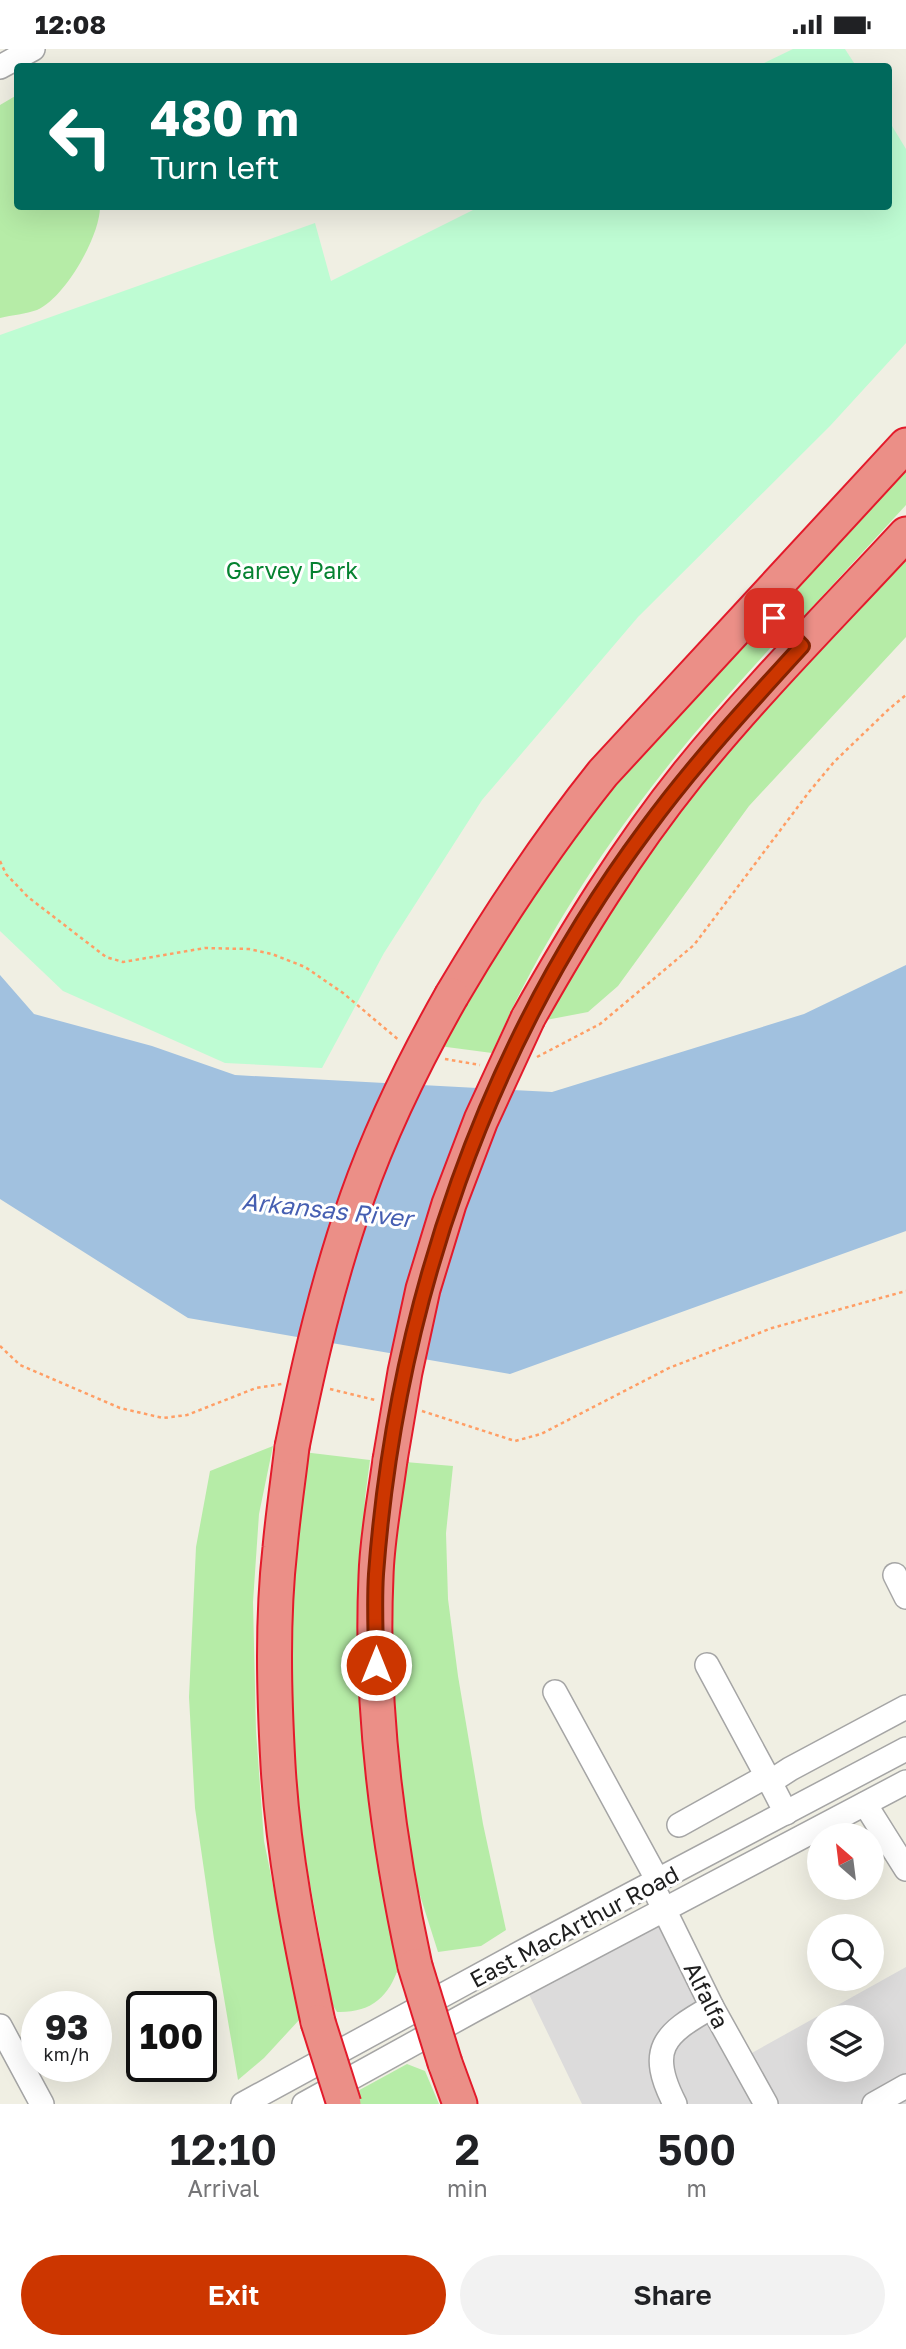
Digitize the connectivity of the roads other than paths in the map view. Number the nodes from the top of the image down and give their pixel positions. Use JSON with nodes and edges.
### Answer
{"nodes":[{"id":1,"x":33,"y":49,"type":"edge"},
{"id":2,"x":0,"y":67,"type":"edge"},
{"id":3,"x":906,"y":445,"type":"edge"},
{"id":4,"x":906,"y":534,"type":"edge"},
{"id":5,"x":759,"y":603,"type":"junction"},
{"id":6,"x":802,"y":646,"type":"junction"},
{"id":7,"x":895,"y":1575,"type":"dead end"},
{"id":8,"x":906,"y":1597,"type":"edge"},
{"id":9,"x":707,"y":1665,"type":"dead end"},
{"id":10,"x":555,"y":1692,"type":"dead end"},
{"id":11,"x":906,"y":1707,"type":"edge"},
{"id":12,"x":906,"y":1749,"type":"edge"},
{"id":13,"x":768,"y":1779,"type":"junction"},
{"id":14,"x":906,"y":1782,"type":"edge"},
{"id":15,"x":865,"y":1804,"type":"junction"},
{"id":16,"x":786,"y":1813,"type":"junction"},
{"id":17,"x":679,"y":1825,"type":"dead end"},
{"id":18,"x":906,"y":1869,"type":"edge"},
{"id":19,"x":654,"y":1883,"type":"junction"},
{"id":20,"x":665,"y":1911,"type":"junction"},
{"id":21,"x":712,"y":2007,"type":"junction"},
{"id":22,"x":0,"y":2027,"type":"edge"},
{"id":23,"x":906,"y":2086,"type":"edge"},
{"id":24,"x":42,"y":2104,"type":"edge"},
{"id":25,"x":243,"y":2104,"type":"edge"},
{"id":26,"x":304,"y":2104,"type":"edge"},
{"id":27,"x":344,"y":2104,"type":"edge"},
{"id":28,"x":460,"y":2104,"type":"edge"},
{"id":29,"x":675,"y":2104,"type":"edge"},
{"id":30,"x":766,"y":2104,"type":"edge"},
{"id":31,"x":874,"y":2104,"type":"edge"}],
"edges":[{"from":1,"to":2,"type":"street"},
{"from":3,"to":5,"type":"highway"},
{"from":4,"to":6,"type":"highway"},
{"from":5,"to":6,"type":"street"},
{"from":5,"to":27,"type":"highway","bridge":true},
{"from":6,"to":28,"type":"highway","bridge":true},
{"from":7,"to":8,"type":"street"},
{"from":9,"to":13,"type":"street"},
{"from":10,"to":19,"type":"street","name":"Alfalfa"},
{"from":11,"to":13,"type":"street"},
{"from":12,"to":16,"type":"street","name":"East MacArthur Road"},
{"from":13,"to":16,"type":"street"},
{"from":13,"to":17,"type":"street"},
{"from":14,"to":15,"type":"street","name":"East MacArthur Road"},
{"from":15,"to":18,"type":"street"},
{"from":15,"to":20,"type":"street","name":"East MacArthur Road"},
{"from":16,"to":19,"type":"street","name":"East MacArthur Road"},
{"from":19,"to":20,"type":"street","name":"Alfalfa"},
{"from":19,"to":25,"type":"street","name":"East MacArthur Road"},
{"from":20,"to":21,"type":"street","name":"Alfalfa"},
{"from":20,"to":26,"type":"street","name":"East MacArthur Road"},
{"from":21,"to":29,"type":"street"},
{"from":21,"to":30,"type":"street","name":"Alfalfa"},
{"from":22,"to":24,"type":"street"},
{"from":23,"to":31,"type":"street"}]}
